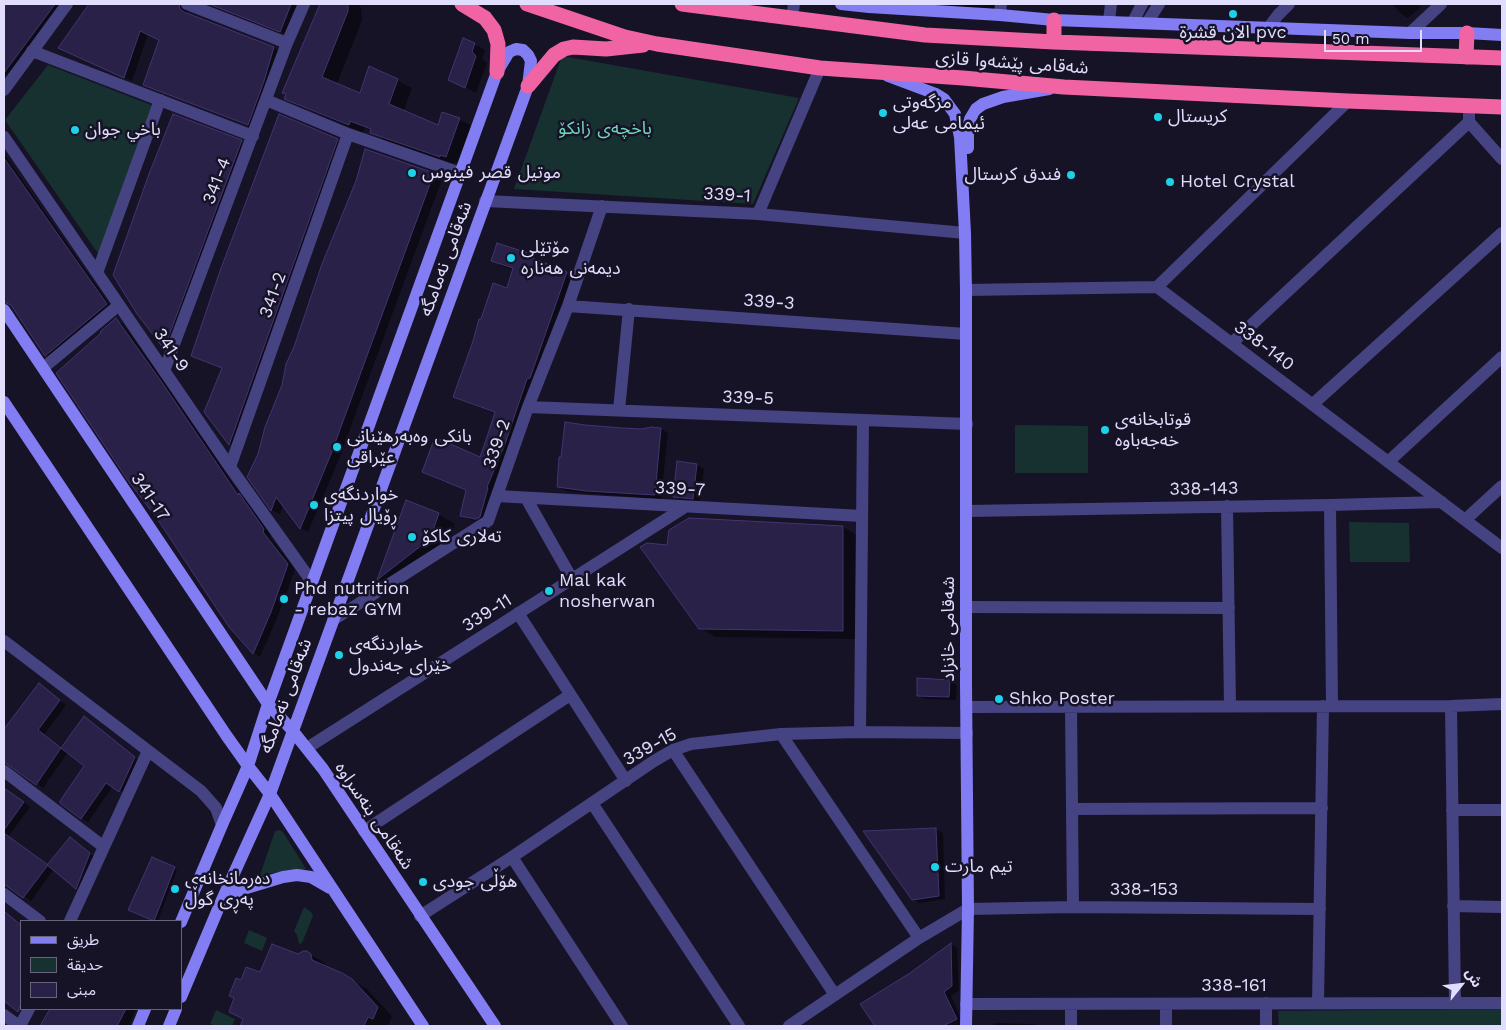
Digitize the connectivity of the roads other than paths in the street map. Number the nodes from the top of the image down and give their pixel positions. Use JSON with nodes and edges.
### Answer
{"nodes":[{"id":1,"x":67,"y":4,"type":"edge"},
{"id":2,"x":187,"y":4,"type":"edge"},
{"id":3,"x":304,"y":4,"type":"edge"},
{"id":4,"x":462,"y":4,"type":"edge"},
{"id":5,"x":527,"y":4,"type":"edge"},
{"id":6,"x":682,"y":4,"type":"edge"},
{"id":7,"x":841,"y":4,"type":"edge"},
{"id":8,"x":1111,"y":4,"type":"edge"},
{"id":9,"x":1142,"y":4,"type":"edge"},
{"id":10,"x":1159,"y":4,"type":"edge"},
{"id":11,"x":1289,"y":4,"type":"edge"},
{"id":12,"x":1441,"y":4,"type":"edge"},
{"id":13,"x":1000,"y":9,"type":"edge"},
{"id":14,"x":793,"y":11,"type":"edge"},
{"id":15,"x":1054,"y":20,"type":"junction"},
{"id":16,"x":1109,"y":22,"type":"junction"},
{"id":17,"x":1133,"y":22,"type":"junction"},
{"id":18,"x":1148,"y":23,"type":"junction"},
{"id":19,"x":1269,"y":27,"type":"junction"},
{"id":20,"x":1410,"y":33,"type":"junction"},
{"id":21,"x":1467,"y":33,"type":"junction"},
{"id":22,"x":1502,"y":35,"type":"edge"},
{"id":23,"x":1054,"y":42,"type":"junction"},
{"id":24,"x":287,"y":43,"type":"junction"},
{"id":25,"x":657,"y":44,"type":"junction"},
{"id":26,"x":32,"y":51,"type":"junction"},
{"id":27,"x":1466,"y":56,"type":"junction"},
{"id":28,"x":1502,"y":58,"type":"edge"},
{"id":29,"x":820,"y":68,"type":"junction"},
{"id":30,"x":497,"y":72,"type":"junction"},
{"id":31,"x":879,"y":72,"type":"junction"},
{"id":32,"x":528,"y":86,"type":"junction"},
{"id":33,"x":1064,"y":87,"type":"junction"},
{"id":34,"x":4,"y":90,"type":"edge"},
{"id":35,"x":160,"y":100,"type":"junction"},
{"id":36,"x":266,"y":100,"type":"junction"},
{"id":37,"x":1348,"y":101,"type":"junction"},
{"id":38,"x":1468,"y":106,"type":"junction"},
{"id":39,"x":1502,"y":107,"type":"edge"},
{"id":40,"x":1469,"y":122,"type":"junction"},
{"id":41,"x":348,"y":134,"type":"junction"},
{"id":42,"x":252,"y":136,"type":"junction"},
{"id":43,"x":4,"y":137,"type":"edge"},
{"id":44,"x":1502,"y":159,"type":"edge"},
{"id":45,"x":460,"y":173,"type":"junction"},
{"id":46,"x":486,"y":201,"type":"junction"},
{"id":47,"x":602,"y":206,"type":"junction"},
{"id":48,"x":758,"y":214,"type":"junction"},
{"id":49,"x":965,"y":233,"type":"junction"},
{"id":50,"x":1502,"y":233,"type":"edge"},
{"id":51,"x":97,"y":273,"type":"junction"},
{"id":52,"x":1157,"y":287,"type":"junction"},
{"id":53,"x":966,"y":290,"type":"junction"},
{"id":54,"x":119,"y":304,"type":"junction"},
{"id":55,"x":568,"y":306,"type":"junction"},
{"id":56,"x":629,"y":309,"type":"junction"},
{"id":57,"x":4,"y":310,"type":"edge"},
{"id":58,"x":9,"y":329,"type":"edge"},
{"id":59,"x":966,"y":334,"type":"junction"},
{"id":60,"x":1232,"y":343,"type":"junction"},
{"id":61,"x":1502,"y":357,"type":"edge"},
{"id":62,"x":43,"y":368,"type":"junction"},
{"id":63,"x":164,"y":371,"type":"junction"},
{"id":64,"x":4,"y":402,"type":"edge"},
{"id":65,"x":1313,"y":404,"type":"junction"},
{"id":66,"x":528,"y":407,"type":"junction"},
{"id":67,"x":619,"y":410,"type":"junction"},
{"id":68,"x":863,"y":420,"type":"junction"},
{"id":69,"x":967,"y":424,"type":"junction"},
{"id":70,"x":1388,"y":462,"type":"junction"},
{"id":71,"x":230,"y":468,"type":"junction"},
{"id":72,"x":1502,"y":486,"type":"edge"},
{"id":73,"x":497,"y":496,"type":"junction"},
{"id":74,"x":526,"y":498,"type":"junction"},
{"id":75,"x":1442,"y":502,"type":"junction"},
{"id":76,"x":1330,"y":505,"type":"junction"},
{"id":77,"x":1227,"y":506,"type":"junction"},
{"id":78,"x":685,"y":507,"type":"junction"},
{"id":79,"x":967,"y":511,"type":"junction"},
{"id":80,"x":862,"y":516,"type":"junction"},
{"id":81,"x":1465,"y":520,"type":"junction"},
{"id":82,"x":1502,"y":548,"type":"edge"},
{"id":83,"x":572,"y":578,"type":"junction"},
{"id":84,"x":312,"y":582,"type":"junction"},
{"id":85,"x":966,"y":607,"type":"junction"},
{"id":86,"x":1229,"y":608,"type":"junction"},
{"id":87,"x":518,"y":613,"type":"junction"},
{"id":88,"x":332,"y":620,"type":"junction"},
{"id":89,"x":4,"y":641,"type":"edge"},
{"id":90,"x":570,"y":695,"type":"junction"},
{"id":91,"x":268,"y":704,"type":"junction"},
{"id":92,"x":1502,"y":704,"type":"edge"},
{"id":93,"x":1230,"y":706,"type":"junction"},
{"id":94,"x":1328,"y":706,"type":"junction"},
{"id":95,"x":1451,"y":706,"type":"junction"},
{"id":96,"x":966,"y":707,"type":"junction"},
{"id":97,"x":1071,"y":707,"type":"junction"},
{"id":98,"x":292,"y":730,"type":"junction"},
{"id":99,"x":860,"y":732,"type":"junction"},
{"id":100,"x":967,"y":732,"type":"junction"},
{"id":101,"x":781,"y":734,"type":"junction"},
{"id":102,"x":307,"y":748,"type":"junction"},
{"id":103,"x":673,"y":750,"type":"junction"},
{"id":104,"x":148,"y":751,"type":"junction"},
{"id":105,"x":248,"y":766,"type":"junction"},
{"id":106,"x":4,"y":771,"type":"edge"},
{"id":107,"x":626,"y":780,"type":"junction"},
{"id":108,"x":270,"y":794,"type":"junction"},
{"id":109,"x":592,"y":803,"type":"junction"},
{"id":110,"x":1322,"y":808,"type":"junction"},
{"id":111,"x":1072,"y":809,"type":"junction"},
{"id":112,"x":1452,"y":810,"type":"junction"},
{"id":113,"x":1502,"y":810,"type":"edge"},
{"id":114,"x":222,"y":825,"type":"junction"},
{"id":115,"x":364,"y":831,"type":"junction"},
{"id":116,"x":104,"y":847,"type":"junction"},
{"id":117,"x":512,"y":857,"type":"junction"},
{"id":118,"x":334,"y":890,"type":"junction"},
{"id":119,"x":4,"y":894,"type":"edge"},
{"id":120,"x":221,"y":902,"type":"junction"},
{"id":121,"x":1453,"y":906,"type":"junction"},
{"id":122,"x":1502,"y":907,"type":"edge"},
{"id":123,"x":1073,"y":908,"type":"junction"},
{"id":124,"x":968,"y":909,"type":"junction"},
{"id":125,"x":1320,"y":909,"type":"junction"},
{"id":126,"x":420,"y":916,"type":"junction"},
{"id":127,"x":39,"y":920,"type":"edge"},
{"id":128,"x":70,"y":920,"type":"edge"},
{"id":129,"x":182,"y":920,"type":"edge"},
{"id":130,"x":919,"y":938,"type":"junction"},
{"id":131,"x":182,"y":995,"type":"edge"},
{"id":132,"x":835,"y":995,"type":"junction"},
{"id":133,"x":1502,"y":1002,"type":"edge"},
{"id":134,"x":1266,"y":1003,"type":"junction"},
{"id":135,"x":1318,"y":1003,"type":"junction"},
{"id":136,"x":1454,"y":1003,"type":"junction"},
{"id":137,"x":966,"y":1004,"type":"junction"},
{"id":138,"x":1071,"y":1004,"type":"junction"},
{"id":139,"x":1166,"y":1004,"type":"junction"},
{"id":140,"x":27,"y":1010,"type":"edge"},
{"id":141,"x":145,"y":1010,"type":"edge"},
{"id":142,"x":176,"y":1010,"type":"edge"},
{"id":143,"x":4,"y":1015,"type":"edge"},
{"id":144,"x":19,"y":1026,"type":"edge"},
{"id":145,"x":138,"y":1026,"type":"edge"},
{"id":146,"x":169,"y":1026,"type":"edge"},
{"id":147,"x":424,"y":1026,"type":"edge"},
{"id":148,"x":496,"y":1026,"type":"edge"},
{"id":149,"x":622,"y":1026,"type":"edge"},
{"id":150,"x":738,"y":1026,"type":"edge"},
{"id":151,"x":789,"y":1026,"type":"edge"},
{"id":152,"x":966,"y":1026,"type":"edge"},
{"id":153,"x":1071,"y":1026,"type":"edge"},
{"id":154,"x":1166,"y":1026,"type":"edge"},
{"id":155,"x":1266,"y":1026,"type":"edge"}],
"edges":[{"from":1,"to":26,"type":"street"},
{"from":2,"to":24,"type":"street"},
{"from":3,"to":24,"type":"street","name":"341-4"},
{"from":4,"to":30,"type":"highway"},
{"from":5,"to":25,"type":"highway","name":"شەقامی پێشەوا قازی"},
{"from":6,"to":14,"type":"highway","name":"شەقامی پێشەوا قازی"},
{"from":7,"to":13,"type":"main road"},
{"from":8,"to":16,"type":"street"},
{"from":9,"to":17,"type":"street"},
{"from":10,"to":18,"type":"street"},
{"from":11,"to":19,"type":"street"},
{"from":12,"to":20,"type":"street"},
{"from":13,"to":15,"type":"main road"},
{"from":14,"to":23,"type":"highway","name":"شەقامی پێشەوا قازی"},
{"from":15,"to":16,"type":"main road"},
{"from":15,"to":23,"type":"highway"},
{"from":16,"to":17,"type":"main road"},
{"from":17,"to":18,"type":"main road"},
{"from":18,"to":19,"type":"main road"},
{"from":19,"to":20,"type":"main road"},
{"from":20,"to":21,"type":"main road"},
{"from":21,"to":22,"type":"main road"},
{"from":21,"to":27,"type":"highway"},
{"from":23,"to":27,"type":"highway","name":"شەقامی پێشەوا قازی"},
{"from":24,"to":36,"type":"street","name":"341-4"},
{"from":25,"to":29,"type":"highway","name":"شەقامی پێشەوا قازی"},
{"from":25,"to":32,"type":"highway"},
{"from":26,"to":34,"type":"street"},
{"from":26,"to":35,"type":"street"},
{"from":27,"to":28,"type":"highway","name":"شەقامی پێشەوا قازی"},
{"from":29,"to":31,"type":"highway","name":"شەقامی پێشەوا قازی"},
{"from":29,"to":48,"type":"street"},
{"from":30,"to":32,"type":"main road","name":"شەقامی نەمامگە"},
{"from":30,"to":45,"type":"main road","name":"شەقامی نەمامگە"},
{"from":31,"to":33,"type":"highway","name":"شەقامی پێشەوا قازی"},
{"from":31,"to":49,"type":"main road","name":"شەقامی خانزاد"},
{"from":32,"to":46,"type":"main road","name":"شەقامی نەمامگە"},
{"from":33,"to":37,"type":"highway","name":"شەقامی پێشەوا قازی"},
{"from":33,"to":49,"type":"main road","name":"شەقامی خانزاد"},
{"from":35,"to":42,"type":"street"},
{"from":35,"to":51,"type":"street"},
{"from":36,"to":41,"type":"street"},
{"from":36,"to":42,"type":"street","name":"341-4"},
{"from":37,"to":38,"type":"highway","name":"شەقامی پێشەوا قازی"},
{"from":37,"to":52,"type":"street"},
{"from":38,"to":39,"type":"highway","name":"شەقامی پێشەوا قازی"},
{"from":38,"to":40,"type":"street"},
{"from":40,"to":44,"type":"street"},
{"from":40,"to":60,"type":"street"},
{"from":41,"to":45,"type":"street"},
{"from":41,"to":71,"type":"street","name":"341-2"},
{"from":42,"to":63,"type":"street","name":"341-4"},
{"from":43,"to":51,"type":"street","name":"341-9"},
{"from":45,"to":84,"type":"main road","name":"شەقامی نەمامگە"},
{"from":46,"to":47,"type":"street","name":"339-1"},
{"from":46,"to":88,"type":"main road","name":"شەقامی نەمامگە"},
{"from":47,"to":48,"type":"street","name":"339-1"},
{"from":47,"to":55,"type":"street","name":"339-2"},
{"from":48,"to":49,"type":"street","name":"339-1"},
{"from":49,"to":53,"type":"main road","name":"شەقامی خانزاد"},
{"from":50,"to":65,"type":"street"},
{"from":51,"to":54,"type":"street","name":"341-9"},
{"from":52,"to":53,"type":"street"},
{"from":52,"to":60,"type":"street","name":"338-140"},
{"from":53,"to":59,"type":"main road","name":"شەقامی خانزاد"},
{"from":54,"to":62,"type":"street"},
{"from":54,"to":63,"type":"street","name":"341-9"},
{"from":55,"to":56,"type":"street","name":"339-3"},
{"from":55,"to":66,"type":"street","name":"339-2"},
{"from":56,"to":59,"type":"street","name":"339-3"},
{"from":56,"to":67,"type":"street"},
{"from":57,"to":58,"type":"main road","name":"341-17"},
{"from":58,"to":62,"type":"main road","name":"341-17"},
{"from":59,"to":69,"type":"main road","name":"شەقامی خانزاد"},
{"from":60,"to":65,"type":"street","name":"338-140"},
{"from":61,"to":70,"type":"street"},
{"from":62,"to":91,"type":"main road","name":"341-17"},
{"from":63,"to":71,"type":"street","name":"341-9"},
{"from":64,"to":105,"type":"main road"},
{"from":65,"to":70,"type":"street","name":"338-140"},
{"from":66,"to":67,"type":"street","name":"339-5"},
{"from":66,"to":73,"type":"street","name":"339-2"},
{"from":67,"to":68,"type":"street","name":"339-5"},
{"from":68,"to":69,"type":"street","name":"339-5"},
{"from":68,"to":80,"type":"street"},
{"from":69,"to":79,"type":"main road","name":"شەقامی خانزاد"},
{"from":70,"to":75,"type":"street","name":"338-140"},
{"from":71,"to":84,"type":"street","name":"341-9"},
{"from":72,"to":81,"type":"street"},
{"from":73,"to":74,"type":"street","name":"339-7"},
{"from":73,"to":88,"type":"street","name":"339-2"},
{"from":74,"to":78,"type":"street","name":"339-7"},
{"from":74,"to":83,"type":"street"},
{"from":75,"to":76,"type":"street","name":"338-143"},
{"from":75,"to":81,"type":"street","name":"338-140"},
{"from":76,"to":77,"type":"street","name":"338-143"},
{"from":76,"to":94,"type":"street"},
{"from":77,"to":79,"type":"street","name":"338-143"},
{"from":77,"to":86,"type":"street"},
{"from":78,"to":80,"type":"street","name":"339-7"},
{"from":78,"to":83,"type":"street","name":"339-11"},
{"from":79,"to":85,"type":"main road","name":"شەقامی خانزاد"},
{"from":80,"to":99,"type":"street"},
{"from":81,"to":82,"type":"street","name":"338-140"},
{"from":83,"to":87,"type":"street","name":"339-11"},
{"from":84,"to":91,"type":"main road","name":"شەقامی نەمامگە"},
{"from":85,"to":86,"type":"street"},
{"from":85,"to":96,"type":"main road","name":"شەقامی خانزاد"},
{"from":86,"to":93,"type":"street"},
{"from":87,"to":90,"type":"street"},
{"from":87,"to":102,"type":"street","name":"339-11"},
{"from":88,"to":98,"type":"main road","name":"شەقامی نەمامگە"},
{"from":89,"to":104,"type":"street"},
{"from":90,"to":107,"type":"street"},
{"from":90,"to":115,"type":"street"},
{"from":91,"to":98,"type":"main road","name":"شەقامی بنەسراوە"},
{"from":91,"to":105,"type":"main road","name":"شەقامی نەمامگە"},
{"from":92,"to":95,"type":"street"},
{"from":93,"to":94,"type":"street"},
{"from":93,"to":97,"type":"street"},
{"from":94,"to":95,"type":"street"},
{"from":94,"to":110,"type":"street"},
{"from":95,"to":112,"type":"street"},
{"from":96,"to":97,"type":"street"},
{"from":96,"to":100,"type":"main road","name":"شەقامی خانزاد"},
{"from":97,"to":111,"type":"street"},
{"from":98,"to":102,"type":"main road","name":"شەقامی بنەسراوە"},
{"from":98,"to":108,"type":"main road","name":"شەقامی نەمامگە"},
{"from":99,"to":100,"type":"street","name":"339-15"},
{"from":99,"to":101,"type":"street","name":"339-15"},
{"from":100,"to":124,"type":"main road","name":"شەقامی خانزاد"},
{"from":101,"to":103,"type":"street","name":"339-15"},
{"from":101,"to":130,"type":"street"},
{"from":102,"to":115,"type":"main road","name":"شەقامی بنەسراوە"},
{"from":103,"to":107,"type":"street","name":"339-15"},
{"from":103,"to":132,"type":"street"},
{"from":104,"to":114,"type":"street"},
{"from":104,"to":116,"type":"street"},
{"from":105,"to":108,"type":"main road"},
{"from":105,"to":114,"type":"main road","name":"شەقامی نەمامگە"},
{"from":106,"to":116,"type":"street"},
{"from":107,"to":109,"type":"street","name":"339-15"},
{"from":108,"to":118,"type":"main road"},
{"from":108,"to":120,"type":"main road","name":"شەقامی نەمامگە"},
{"from":109,"to":117,"type":"street","name":"339-15"},
{"from":109,"to":150,"type":"street"},
{"from":110,"to":111,"type":"street"},
{"from":110,"to":125,"type":"street"},
{"from":111,"to":123,"type":"street"},
{"from":112,"to":113,"type":"street"},
{"from":112,"to":121,"type":"street"},
{"from":114,"to":129,"type":"main road","name":"شەقامی نەمامگە"},
{"from":115,"to":126,"type":"main road","name":"شەقامی بنەسراوە"},
{"from":116,"to":128,"type":"street"},
{"from":117,"to":126,"type":"street","name":"339-15"},
{"from":117,"to":149,"type":"street"},
{"from":118,"to":120,"type":"main road"},
{"from":118,"to":147,"type":"main road"},
{"from":119,"to":127,"type":"street"},
{"from":120,"to":131,"type":"main road","name":"شەقامی نەمامگە"},
{"from":121,"to":122,"type":"street"},
{"from":121,"to":136,"type":"street"},
{"from":123,"to":124,"type":"street","name":"338-153"},
{"from":123,"to":125,"type":"street","name":"338-153"},
{"from":124,"to":130,"type":"street"},
{"from":124,"to":137,"type":"main road","name":"شەقامی خانزاد"},
{"from":125,"to":135,"type":"street"},
{"from":126,"to":148,"type":"main road","name":"شەقامی بنەسراوە"},
{"from":130,"to":132,"type":"street"},
{"from":132,"to":151,"type":"street"},
{"from":133,"to":136,"type":"street","name":"338-161"},
{"from":134,"to":135,"type":"street","name":"338-161"},
{"from":134,"to":139,"type":"street","name":"338-161"},
{"from":134,"to":155,"type":"street"},
{"from":135,"to":136,"type":"street","name":"338-161"},
{"from":137,"to":138,"type":"street","name":"338-161"},
{"from":137,"to":152,"type":"main road","name":"شەقامی خانزاد"},
{"from":138,"to":139,"type":"street","name":"338-161"},
{"from":138,"to":153,"type":"street"},
{"from":139,"to":154,"type":"street"},
{"from":140,"to":144,"type":"street"},
{"from":141,"to":145,"type":"main road"},
{"from":142,"to":146,"type":"main road"},
{"from":143,"to":144,"type":"street"}]}
